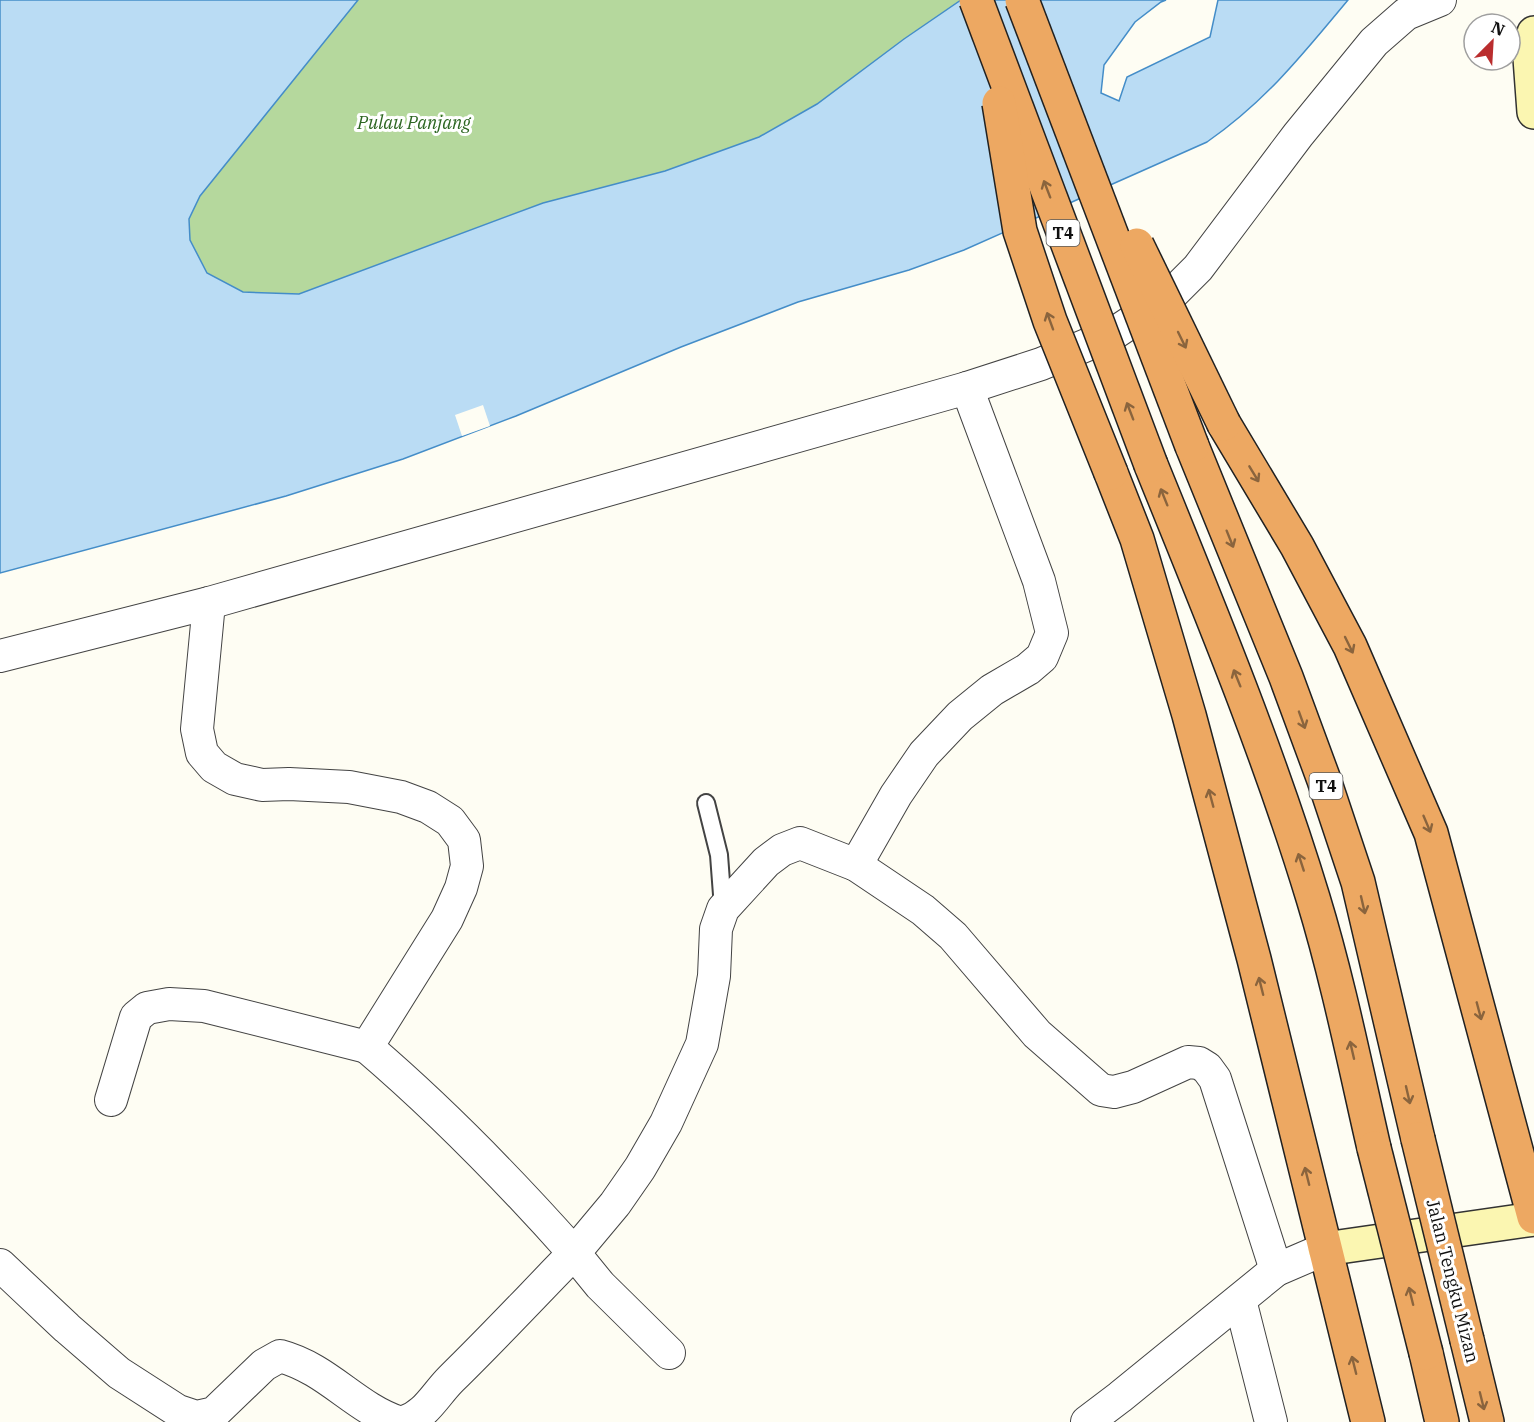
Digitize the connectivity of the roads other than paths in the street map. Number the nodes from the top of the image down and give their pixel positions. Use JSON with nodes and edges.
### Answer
{"nodes":[{"id":1,"x":1022,"y":0,"type":"edge"},
{"id":2,"x":1028,"y":0,"type":"edge"},
{"id":3,"x":1440,"y":0,"type":"edge"},
{"id":4,"x":981,"y":13,"type":"edge"},
{"id":5,"x":1534,"y":33,"type":"edge"},
{"id":6,"x":1534,"y":109,"type":"edge"},
{"id":7,"x":967,"y":388,"type":"junction"},
{"id":8,"x":209,"y":603,"type":"junction"},
{"id":9,"x":0,"y":656,"type":"edge"},
{"id":10,"x":706,"y":803,"type":"dead end"},
{"id":11,"x":856,"y":864,"type":"junction"},
{"id":12,"x":723,"y":909,"type":"junction"},
{"id":13,"x":367,"y":1047,"type":"junction"},
{"id":14,"x":111,"y":1101,"type":"dead end"},
{"id":15,"x":1534,"y":1218,"type":"edge"},
{"id":16,"x":1325,"y":1249,"type":"junction"},
{"id":17,"x":574,"y":1253,"type":"junction"},
{"id":18,"x":0,"y":1265,"type":"edge"},
{"id":19,"x":1276,"y":1270,"type":"junction"},
{"id":20,"x":1240,"y":1300,"type":"junction"},
{"id":21,"x":669,"y":1353,"type":"dead end"},
{"id":22,"x":398,"y":1422,"type":"edge"},
{"id":23,"x":404,"y":1422,"type":"edge"},
{"id":24,"x":1087,"y":1422,"type":"edge"},
{"id":25,"x":1271,"y":1422,"type":"edge"},
{"id":26,"x":1368,"y":1422,"type":"edge"},
{"id":27,"x":1442,"y":1422,"type":"edge"},
{"id":28,"x":1487,"y":1422,"type":"edge"}],
"edges":[{"from":1,"to":28,"type":"highway","name":"Jalan Tengku Mizan","number":"T4","one_way":true,"bridge":true},
{"from":2,"to":15,"type":"highway","one_way":true,"bridge":true},
{"from":3,"to":7,"type":"street"},
{"from":16,"to":4,"type":"highway","one_way":true,"bridge":true},
{"from":27,"to":4,"type":"highway","number":"T4","one_way":true,"bridge":true},
{"from":5,"to":6,"type":"street"},
{"from":7,"to":8,"type":"street"},
{"from":7,"to":11,"type":"street"},
{"from":8,"to":9,"type":"street"},
{"from":8,"to":13,"type":"street"},
{"from":10,"to":12,"type":"lane"},
{"from":11,"to":12,"type":"street"},
{"from":11,"to":19,"type":"street"},
{"from":12,"to":17,"type":"street"},
{"from":13,"to":14,"type":"street"},
{"from":13,"to":17,"type":"street"},
{"from":15,"to":16,"type":"street"},
{"from":16,"to":19,"type":"street"},
{"from":26,"to":16,"type":"highway","one_way":true},
{"from":17,"to":21,"type":"street"},
{"from":17,"to":23,"type":"street"},
{"from":18,"to":22,"type":"street"},
{"from":19,"to":20,"type":"street"},
{"from":20,"to":24,"type":"street"},
{"from":20,"to":25,"type":"street"}]}
